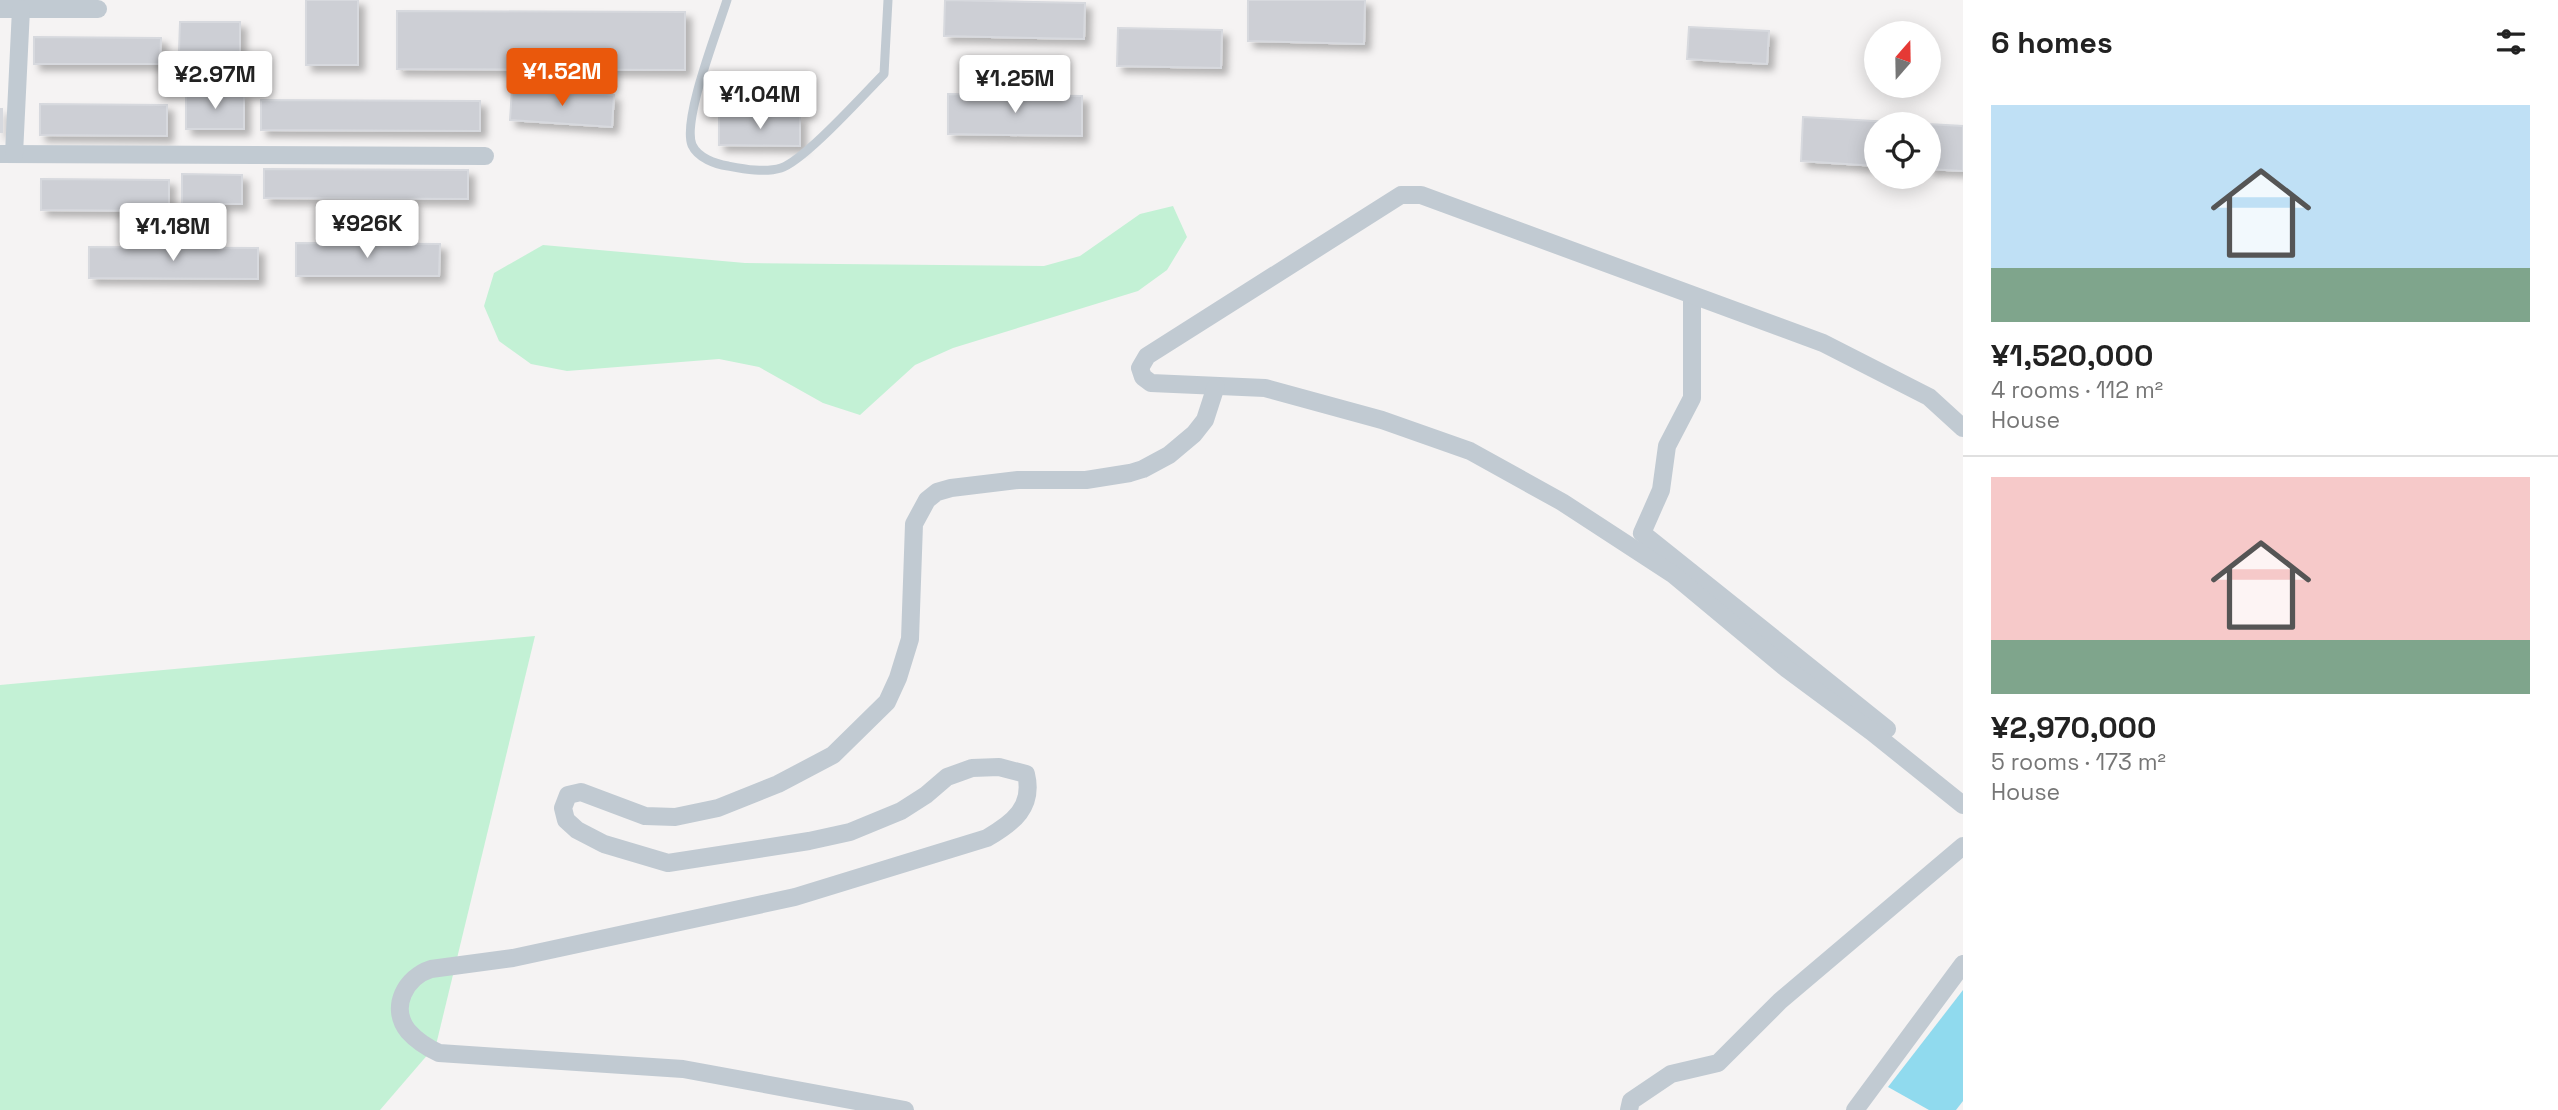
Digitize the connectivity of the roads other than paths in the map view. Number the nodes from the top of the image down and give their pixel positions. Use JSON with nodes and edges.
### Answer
{"nodes":[{"id":1,"x":727,"y":0,"type":"edge"},
{"id":2,"x":888,"y":0,"type":"edge"},
{"id":3,"x":0,"y":9,"type":"edge"},
{"id":4,"x":21,"y":9,"type":"junction"},
{"id":5,"x":98,"y":9,"type":"dead end"},
{"id":6,"x":7,"y":154,"type":"edge"},
{"id":7,"x":485,"y":156,"type":"dead end"},
{"id":8,"x":1692,"y":296,"type":"junction"},
{"id":9,"x":1216,"y":386,"type":"junction"},
{"id":10,"x":1963,"y":428,"type":"edge"},
{"id":11,"x":1963,"y":790,"type":"edge"},
{"id":12,"x":1963,"y":805,"type":"edge"},
{"id":13,"x":1963,"y":846,"type":"edge"},
{"id":14,"x":1963,"y":964,"type":"edge"},
{"id":15,"x":905,"y":1110,"type":"edge"},
{"id":16,"x":1629,"y":1110,"type":"edge"},
{"id":17,"x":1855,"y":1110,"type":"edge"}],
"edges":[{"from":1,"to":2,"type":"lane"},
{"from":3,"to":4,"type":"street"},
{"from":4,"to":5,"type":"street"},
{"from":4,"to":6,"type":"street"},
{"from":6,"to":7,"type":"street"},
{"from":8,"to":9,"type":"street"},
{"from":8,"to":10,"type":"street"},
{"from":8,"to":11,"type":"street"},
{"from":9,"to":12,"type":"street"},
{"from":9,"to":15,"type":"street"},
{"from":13,"to":16,"type":"street"},
{"from":14,"to":17,"type":"street"}]}
